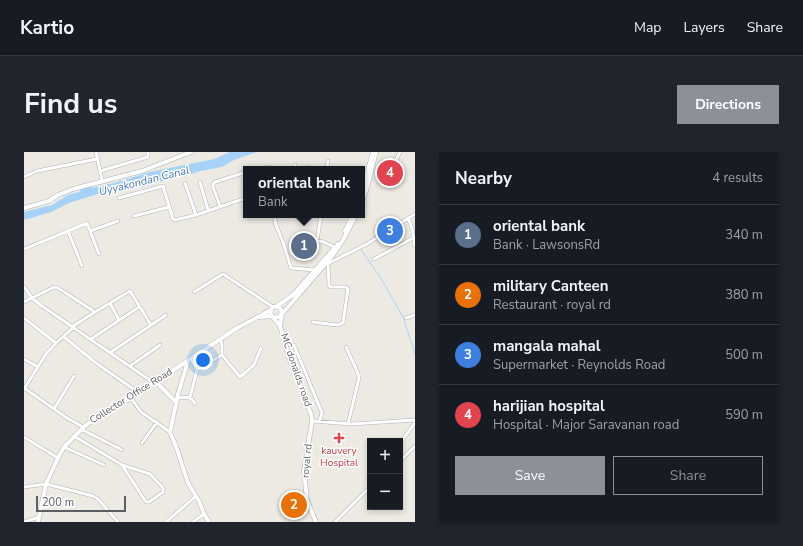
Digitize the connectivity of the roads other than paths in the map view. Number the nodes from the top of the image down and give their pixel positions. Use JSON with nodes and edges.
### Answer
{"nodes":[{"id":1,"x":96,"y":152,"type":"edge"},
{"id":2,"x":148,"y":152,"type":"edge"},
{"id":3,"x":191,"y":152,"type":"edge"},
{"id":4,"x":373,"y":152,"type":"edge"},
{"id":5,"x":376,"y":152,"type":"edge"},
{"id":6,"x":400,"y":152,"type":"edge"},
{"id":7,"x":97,"y":158,"type":"junction"},
{"id":8,"x":328,"y":161,"type":"dead end"},
{"id":9,"x":327,"y":166,"type":"edge"},
{"id":10,"x":391,"y":170,"type":"dead end"},
{"id":11,"x":100,"y":171,"type":"junction"},
{"id":12,"x":243,"y":173,"type":"edge"},
{"id":13,"x":24,"y":177,"type":"edge"},
{"id":14,"x":102,"y":180,"type":"junction"},
{"id":15,"x":365,"y":181,"type":"edge"},
{"id":16,"x":200,"y":182,"type":"dead end"},
{"id":17,"x":185,"y":183,"type":"dead end"},
{"id":18,"x":365,"y":191,"type":"edge"},
{"id":19,"x":119,"y":198,"type":"dead end"},
{"id":20,"x":243,"y":199,"type":"edge"},
{"id":21,"x":220,"y":206,"type":"junction"},
{"id":22,"x":169,"y":207,"type":"junction"},
{"id":23,"x":24,"y":208,"type":"edge"},
{"id":24,"x":208,"y":210,"type":"junction"},
{"id":25,"x":415,"y":214,"type":"edge"},
{"id":26,"x":196,"y":215,"type":"junction"},
{"id":27,"x":134,"y":216,"type":"dead end"},
{"id":28,"x":275,"y":218,"type":"edge"},
{"id":29,"x":321,"y":218,"type":"edge"},
{"id":30,"x":351,"y":218,"type":"edge"},
{"id":31,"x":354,"y":218,"type":"edge"},
{"id":32,"x":408,"y":218,"type":"junction"},
{"id":33,"x":118,"y":221,"type":"dead end"},
{"id":34,"x":68,"y":231,"type":"junction"},
{"id":35,"x":90,"y":231,"type":"junction"},
{"id":36,"x":296,"y":237,"type":"dead end"},
{"id":37,"x":413,"y":238,"type":"junction"},
{"id":38,"x":317,"y":241,"type":"junction"},
{"id":39,"x":415,"y":246,"type":"edge"},
{"id":40,"x":337,"y":248,"type":"junction"},
{"id":41,"x":24,"y":249,"type":"edge"},
{"id":42,"x":99,"y":254,"type":"dead end"},
{"id":43,"x":374,"y":259,"type":"dead end"},
{"id":44,"x":328,"y":264,"type":"junction"},
{"id":45,"x":82,"y":266,"type":"dead end"},
{"id":46,"x":323,"y":266,"type":"junction"},
{"id":47,"x":315,"y":271,"type":"junction"},
{"id":48,"x":24,"y":287,"type":"edge"},
{"id":49,"x":194,"y":292,"type":"dead end"},
{"id":50,"x":32,"y":298,"type":"junction"},
{"id":51,"x":292,"y":299,"type":"junction"},
{"id":52,"x":24,"y":302,"type":"edge"},
{"id":53,"x":110,"y":303,"type":"junction"},
{"id":54,"x":139,"y":307,"type":"junction"},
{"id":55,"x":274,"y":308,"type":"junction"},
{"id":56,"x":95,"y":312,"type":"junction"},
{"id":57,"x":282,"y":314,"type":"junction"},
{"id":58,"x":166,"y":315,"type":"dead end"},
{"id":59,"x":415,"y":315,"type":"edge"},
{"id":60,"x":272,"y":316,"type":"junction"},
{"id":61,"x":259,"y":317,"type":"junction"},
{"id":62,"x":24,"y":318,"type":"edge"},
{"id":63,"x":406,"y":318,"type":"dead end"},
{"id":64,"x":119,"y":320,"type":"junction"},
{"id":65,"x":313,"y":322,"type":"dead end"},
{"id":66,"x":152,"y":325,"type":"junction"},
{"id":67,"x":280,"y":326,"type":"junction"},
{"id":68,"x":74,"y":327,"type":"junction"},
{"id":69,"x":64,"y":337,"type":"junction"},
{"id":70,"x":91,"y":339,"type":"junction"},
{"id":71,"x":220,"y":340,"type":"junction"},
{"id":72,"x":56,"y":343,"type":"junction"},
{"id":73,"x":160,"y":345,"type":"dead end"},
{"id":74,"x":294,"y":345,"type":"dead end"},
{"id":75,"x":346,"y":347,"type":"dead end"},
{"id":76,"x":261,"y":348,"type":"dead end"},
{"id":77,"x":111,"y":352,"type":"junction"},
{"id":78,"x":222,"y":355,"type":"junction"},
{"id":79,"x":24,"y":359,"type":"edge"},
{"id":80,"x":190,"y":360,"type":"junction"},
{"id":81,"x":130,"y":366,"type":"junction"},
{"id":82,"x":38,"y":367,"type":"junction"},
{"id":83,"x":197,"y":370,"type":"junction"},
{"id":84,"x":74,"y":376,"type":"dead end"},
{"id":85,"x":155,"y":382,"type":"junction"},
{"id":86,"x":24,"y":388,"type":"edge"},
{"id":87,"x":139,"y":392,"type":"junction"},
{"id":88,"x":190,"y":397,"type":"junction"},
{"id":89,"x":131,"y":398,"type":"junction"},
{"id":90,"x":177,"y":400,"type":"junction"},
{"id":91,"x":195,"y":404,"type":"dead end"},
{"id":92,"x":54,"y":409,"type":"junction"},
{"id":93,"x":415,"y":420,"type":"edge"},
{"id":94,"x":312,"y":421,"type":"junction"},
{"id":95,"x":157,"y":422,"type":"junction"},
{"id":96,"x":319,"y":422,"type":"junction"},
{"id":97,"x":415,"y":423,"type":"edge"},
{"id":98,"x":348,"y":424,"type":"junction"},
{"id":99,"x":82,"y":428,"type":"junction"},
{"id":100,"x":170,"y":432,"type":"junction"},
{"id":101,"x":74,"y":436,"type":"junction"},
{"id":102,"x":24,"y":437,"type":"edge"},
{"id":103,"x":403,"y":439,"type":"edge"},
{"id":104,"x":142,"y":443,"type":"dead end"},
{"id":105,"x":415,"y":446,"type":"edge"},
{"id":106,"x":64,"y":447,"type":"junction"},
{"id":107,"x":122,"y":450,"type":"dead end"},
{"id":108,"x":58,"y":458,"type":"junction"},
{"id":109,"x":403,"y":458,"type":"edge"},
{"id":110,"x":104,"y":464,"type":"dead end"},
{"id":111,"x":122,"y":465,"type":"junction"},
{"id":112,"x":46,"y":484,"type":"junction"},
{"id":113,"x":24,"y":487,"type":"edge"},
{"id":114,"x":367,"y":490,"type":"edge"},
{"id":115,"x":196,"y":496,"type":"junction"},
{"id":116,"x":204,"y":514,"type":"junction"},
{"id":117,"x":38,"y":520,"type":"edge"},
{"id":118,"x":24,"y":522,"type":"edge"},
{"id":119,"x":118,"y":522,"type":"edge"},
{"id":120,"x":166,"y":522,"type":"edge"},
{"id":121,"x":193,"y":522,"type":"edge"},
{"id":122,"x":209,"y":522,"type":"edge"},
{"id":123,"x":316,"y":522,"type":"edge"},
{"id":124,"x":336,"y":522,"type":"edge"}],
"edges":[{"from":1,"to":7,"type":"street"},
{"from":2,"to":11,"type":"street"},
{"from":3,"to":14,"type":"main road"},
{"from":4,"to":15,"type":"main road"},
{"from":5,"to":18,"type":"main road"},
{"from":6,"to":10,"type":"street"},
{"from":7,"to":11,"type":"street"},
{"from":7,"to":13,"type":"street"},
{"from":8,"to":9,"type":"street"},
{"from":11,"to":14,"type":"street"},
{"from":12,"to":21,"type":"street"},
{"from":14,"to":23,"type":"main road"},
{"from":16,"to":24,"type":"street"},
{"from":17,"to":26,"type":"street"},
{"from":19,"to":22,"type":"street"},
{"from":20,"to":21,"type":"street"},
{"from":21,"to":24,"type":"street"},
{"from":22,"to":26,"type":"street"},
{"from":22,"to":27,"type":"street"},
{"from":24,"to":26,"type":"street"},
{"from":25,"to":32,"type":"street"},
{"from":28,"to":47,"type":"street"},
{"from":29,"to":38,"type":"street"},
{"from":30,"to":40,"type":"main road"},
{"from":31,"to":40,"type":"main road"},
{"from":32,"to":37,"type":"street"},
{"from":32,"to":44,"type":"street"},
{"from":33,"to":35,"type":"street"},
{"from":34,"to":35,"type":"street"},
{"from":34,"to":41,"type":"street"},
{"from":34,"to":45,"type":"street"},
{"from":35,"to":42,"type":"street"},
{"from":36,"to":38,"type":"street"},
{"from":37,"to":39,"type":"street"},
{"from":37,"to":43,"type":"street"},
{"from":38,"to":40,"type":"street"},
{"from":40,"to":46,"type":"main road"},
{"from":40,"to":47,"type":"main road"},
{"from":44,"to":46,"type":"street"},
{"from":44,"to":65,"type":"street"},
{"from":46,"to":47,"type":"street"},
{"from":46,"to":51,"type":"main road"},
{"from":47,"to":51,"type":"main road"},
{"from":48,"to":50,"type":"street"},
{"from":49,"to":55,"type":"street"},
{"from":50,"to":52,"type":"street"},
{"from":50,"to":56,"type":"street"},
{"from":50,"to":68,"type":"street"},
{"from":51,"to":55,"type":"main road","name":"Collector Office Road"},
{"from":51,"to":57,"type":"main road"},
{"from":53,"to":54,"type":"street"},
{"from":53,"to":56,"type":"street"},
{"from":53,"to":64,"type":"street"},
{"from":54,"to":64,"type":"street"},
{"from":54,"to":66,"type":"street"},
{"from":55,"to":57,"type":"main road"},
{"from":55,"to":60,"type":"main road"},
{"from":55,"to":61,"type":"main road","name":"Collector Office Road"},
{"from":56,"to":68,"type":"street"},
{"from":57,"to":60,"type":"main road"},
{"from":57,"to":67,"type":"main road","name":"MC donalds road"},
{"from":58,"to":66,"type":"street"},
{"from":59,"to":63,"type":"street"},
{"from":60,"to":61,"type":"main road"},
{"from":60,"to":67,"type":"main road"},
{"from":61,"to":71,"type":"main road","name":"Collector Office Road"},
{"from":62,"to":72,"type":"street"},
{"from":64,"to":70,"type":"street"},
{"from":66,"to":77,"type":"street"},
{"from":67,"to":94,"type":"main road","name":"MC donalds road"},
{"from":68,"to":69,"type":"street"},
{"from":68,"to":70,"type":"street"},
{"from":69,"to":72,"type":"street"},
{"from":69,"to":87,"type":"street"},
{"from":70,"to":77,"type":"street"},
{"from":71,"to":78,"type":"street"},
{"from":71,"to":80,"type":"main road","name":"Collector Office Road"},
{"from":72,"to":82,"type":"street"},
{"from":73,"to":81,"type":"street"},
{"from":74,"to":96,"type":"street"},
{"from":75,"to":98,"type":"street"},
{"from":76,"to":78,"type":"street"},
{"from":77,"to":81,"type":"street"},
{"from":78,"to":83,"type":"street"},
{"from":79,"to":82,"type":"street"},
{"from":80,"to":83,"type":"street"},
{"from":80,"to":85,"type":"main road","name":"Collector Office Road"},
{"from":80,"to":90,"type":"main road"},
{"from":81,"to":85,"type":"street"},
{"from":82,"to":86,"type":"street"},
{"from":83,"to":88,"type":"street"},
{"from":84,"to":92,"type":"street"},
{"from":85,"to":87,"type":"main road","name":"Collector Office Road"},
{"from":85,"to":90,"type":"main road"},
{"from":86,"to":92,"type":"street"},
{"from":87,"to":89,"type":"main road","name":"Collector Office Road"},
{"from":88,"to":90,"type":"street"},
{"from":88,"to":91,"type":"street"},
{"from":89,"to":95,"type":"street"},
{"from":89,"to":99,"type":"main road","name":"Collector Office Road"},
{"from":90,"to":100,"type":"main road"},
{"from":92,"to":99,"type":"street"},
{"from":93,"to":98,"type":"street"},
{"from":94,"to":96,"type":"street"},
{"from":94,"to":123,"type":"main road","name":"royal rd"},
{"from":95,"to":100,"type":"street"},
{"from":95,"to":104,"type":"street"},
{"from":96,"to":98,"type":"street"},
{"from":97,"to":103,"type":"street"},
{"from":99,"to":101,"type":"main road","name":"Collector Office Road"},
{"from":99,"to":107,"type":"street"},
{"from":100,"to":115,"type":"main road"},
{"from":101,"to":106,"type":"main road","name":"Collector Office Road"},
{"from":101,"to":111,"type":"street"},
{"from":102,"to":108,"type":"street"},
{"from":105,"to":109,"type":"street"},
{"from":106,"to":108,"type":"main road","name":"Collector Office Road"},
{"from":106,"to":110,"type":"street"},
{"from":108,"to":112,"type":"main road","name":"Collector Office Road"},
{"from":111,"to":111,"type":"street"},
{"from":112,"to":113,"type":"street"},
{"from":112,"to":117,"type":"main road","name":"Collector Office Road"},
{"from":112,"to":119,"type":"street"},
{"from":114,"to":124,"type":"street"},
{"from":115,"to":116,"type":"main road"},
{"from":115,"to":120,"type":"street"},
{"from":116,"to":121,"type":"street"},
{"from":116,"to":122,"type":"main road"},
{"from":117,"to":118,"type":"street"}]}
